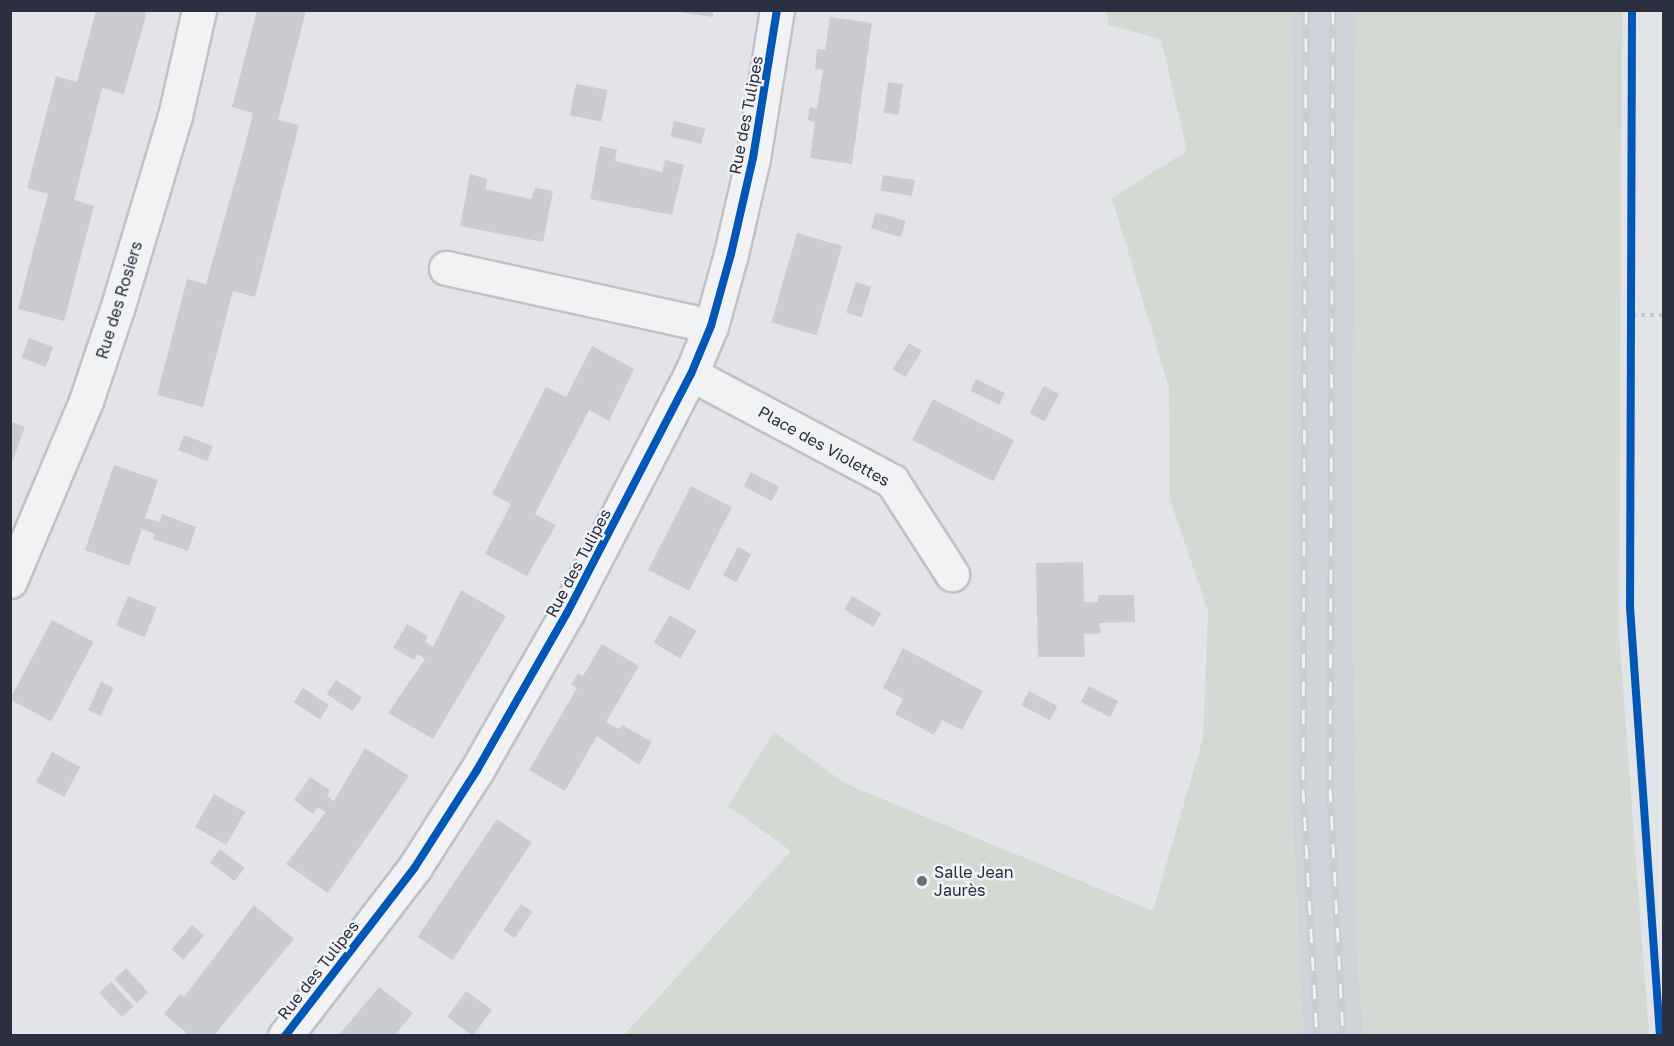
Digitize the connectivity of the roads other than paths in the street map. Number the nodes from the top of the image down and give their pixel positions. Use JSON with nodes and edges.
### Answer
{"nodes":[{"id":1,"x":199,"y":10,"type":"edge"},
{"id":2,"x":777,"y":10,"type":"edge"},
{"id":3,"x":446,"y":268,"type":"dead end"},
{"id":4,"x":711,"y":326,"type":"junction"},
{"id":5,"x":692,"y":374,"type":"junction"},
{"id":6,"x":952,"y":574,"type":"dead end"},
{"id":7,"x":10,"y":581,"type":"edge"},
{"id":8,"x":285,"y":1035,"type":"edge"}],
"edges":[{"from":1,"to":7,"type":"street","name":"Rue des Rosiers"},
{"from":2,"to":4,"type":"street","name":"Rue des Tulipes"},
{"from":3,"to":4,"type":"street"},
{"from":4,"to":5,"type":"street","name":"Rue des Tulipes"},
{"from":5,"to":6,"type":"street","name":"Place des Violettes"},
{"from":5,"to":8,"type":"street","name":"Rue des Tulipes"}]}
